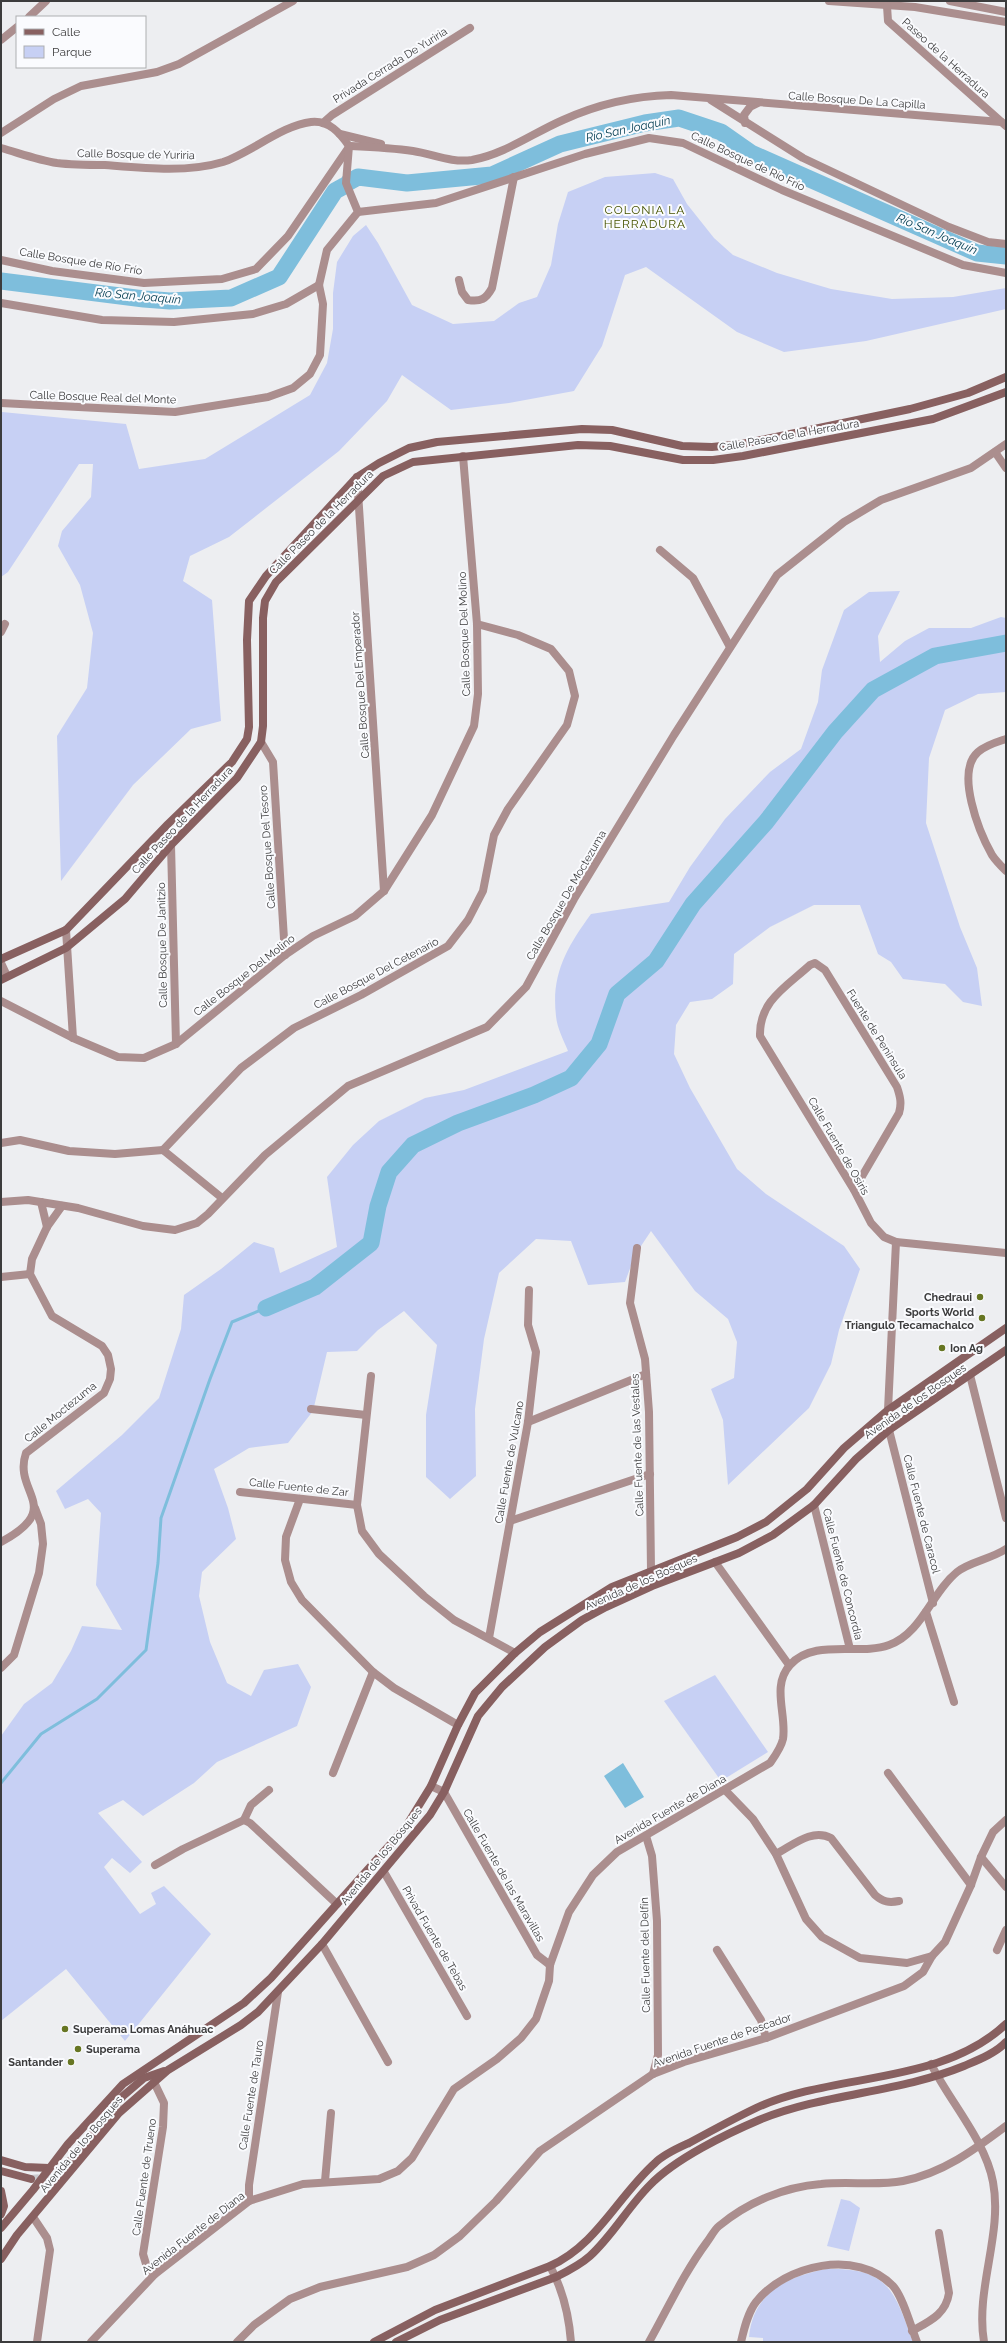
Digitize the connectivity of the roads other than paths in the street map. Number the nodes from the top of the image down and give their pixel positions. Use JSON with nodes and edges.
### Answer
{"nodes":[{"id":1,"x":46,"y":1,"type":"edge"},
{"id":2,"x":293,"y":1,"type":"edge"},
{"id":3,"x":829,"y":1,"type":"edge"},
{"id":4,"x":950,"y":1,"type":"edge"},
{"id":5,"x":962,"y":3,"type":"junction"},
{"id":6,"x":887,"y":6,"type":"junction"},
{"id":7,"x":1006,"y":12,"type":"edge"},
{"id":8,"x":961,"y":15,"type":"junction"},
{"id":9,"x":30,"y":16,"type":"edge"},
{"id":10,"x":1006,"y":22,"type":"edge"},
{"id":11,"x":16,"y":28,"type":"edge"},
{"id":12,"x":470,"y":28,"type":"dead end"},
{"id":13,"x":1,"y":40,"type":"edge"},
{"id":14,"x":710,"y":99,"type":"junction"},
{"id":15,"x":758,"y":104,"type":"junction"},
{"id":16,"x":323,"y":122,"type":"junction"},
{"id":17,"x":745,"y":123,"type":"junction"},
{"id":18,"x":1004,"y":124,"type":"edge"},
{"id":19,"x":1,"y":133,"type":"edge"},
{"id":20,"x":340,"y":134,"type":"junction"},
{"id":21,"x":381,"y":144,"type":"dead end"},
{"id":22,"x":349,"y":146,"type":"junction"},
{"id":23,"x":1,"y":148,"type":"edge"},
{"id":24,"x":514,"y":177,"type":"junction"},
{"id":25,"x":358,"y":212,"type":"junction"},
{"id":26,"x":1006,"y":244,"type":"edge"},
{"id":27,"x":1,"y":260,"type":"edge"},
{"id":28,"x":1006,"y":273,"type":"edge"},
{"id":29,"x":459,"y":280,"type":"dead end"},
{"id":30,"x":319,"y":285,"type":"junction"},
{"id":31,"x":1,"y":303,"type":"edge"},
{"id":32,"x":1006,"y":377,"type":"edge"},
{"id":33,"x":1006,"y":392,"type":"edge"},
{"id":34,"x":1,"y":403,"type":"edge"},
{"id":35,"x":1006,"y":444,"type":"edge"},
{"id":36,"x":995,"y":452,"type":"junction"},
{"id":37,"x":463,"y":456,"type":"junction"},
{"id":38,"x":1006,"y":468,"type":"edge"},
{"id":39,"x":357,"y":477,"type":"junction"},
{"id":40,"x":359,"y":498,"type":"junction"},
{"id":41,"x":660,"y":550,"type":"dead end"},
{"id":42,"x":5,"y":624,"type":"dead end"},
{"id":43,"x":477,"y":624,"type":"junction"},
{"id":44,"x":1,"y":632,"type":"edge"},
{"id":45,"x":730,"y":646,"type":"junction"},
{"id":46,"x":1006,"y":739,"type":"edge"},
{"id":47,"x":260,"y":742,"type":"junction"},
{"id":48,"x":171,"y":845,"type":"junction"},
{"id":49,"x":1006,"y":871,"type":"edge"},
{"id":50,"x":384,"y":891,"type":"junction"},
{"id":51,"x":66,"y":930,"type":"junction"},
{"id":52,"x":66,"y":948,"type":"junction"},
{"id":53,"x":285,"y":955,"type":"junction"},
{"id":54,"x":1,"y":959,"type":"edge"},
{"id":55,"x":1,"y":963,"type":"edge"},
{"id":56,"x":810,"y":965,"type":"joint"},
{"id":57,"x":4,"y":978,"type":"edge"},
{"id":58,"x":1,"y":1001,"type":"edge"},
{"id":59,"x":73,"y":1038,"type":"junction"},
{"id":60,"x":176,"y":1044,"type":"junction"},
{"id":61,"x":1,"y":1143,"type":"edge"},
{"id":62,"x":163,"y":1150,"type":"junction"},
{"id":63,"x":854,"y":1190,"type":"junction"},
{"id":64,"x":222,"y":1198,"type":"junction"},
{"id":65,"x":1,"y":1202,"type":"edge"},
{"id":66,"x":41,"y":1202,"type":"junction"},
{"id":67,"x":62,"y":1206,"type":"junction"},
{"id":68,"x":47,"y":1227,"type":"junction"},
{"id":69,"x":896,"y":1242,"type":"junction"},
{"id":70,"x":637,"y":1248,"type":"dead end"},
{"id":71,"x":1006,"y":1253,"type":"edge"},
{"id":72,"x":30,"y":1274,"type":"junction"},
{"id":73,"x":1,"y":1277,"type":"edge"},
{"id":74,"x":529,"y":1290,"type":"dead end"},
{"id":75,"x":1006,"y":1328,"type":"edge"},
{"id":76,"x":1006,"y":1350,"type":"edge"},
{"id":77,"x":646,"y":1374,"type":"junction"},
{"id":78,"x":970,"y":1375,"type":"junction"},
{"id":79,"x":371,"y":1376,"type":"dead end"},
{"id":80,"x":311,"y":1409,"type":"dead end"},
{"id":81,"x":888,"y":1410,"type":"junction"},
{"id":82,"x":366,"y":1415,"type":"junction"},
{"id":83,"x":528,"y":1422,"type":"junction"},
{"id":84,"x":889,"y":1430,"type":"junction"},
{"id":85,"x":650,"y":1474,"type":"junction"},
{"id":86,"x":240,"y":1492,"type":"dead end"},
{"id":87,"x":300,"y":1499,"type":"junction"},
{"id":88,"x":357,"y":1505,"type":"junction"},
{"id":89,"x":814,"y":1505,"type":"junction"},
{"id":90,"x":35,"y":1508,"type":"junction"},
{"id":91,"x":1006,"y":1518,"type":"edge"},
{"id":92,"x":510,"y":1521,"type":"junction"},
{"id":93,"x":1,"y":1542,"type":"edge"},
{"id":94,"x":1006,"y":1548,"type":"edge"},
{"id":95,"x":715,"y":1562,"type":"junction"},
{"id":96,"x":651,"y":1570,"type":"junction"},
{"id":97,"x":933,"y":1603,"type":"junction"},
{"id":98,"x":926,"y":1612,"type":"junction"},
{"id":99,"x":489,"y":1638,"type":"junction"},
{"id":100,"x":850,"y":1649,"type":"junction"},
{"id":101,"x":515,"y":1653,"type":"junction"},
{"id":102,"x":790,"y":1665,"type":"junction"},
{"id":103,"x":1,"y":1668,"type":"edge"},
{"id":104,"x":373,"y":1672,"type":"junction"},
{"id":105,"x":954,"y":1702,"type":"dead end"},
{"id":106,"x":458,"y":1725,"type":"junction"},
{"id":107,"x":333,"y":1773,"type":"dead end"},
{"id":108,"x":888,"y":1773,"type":"dead end"},
{"id":109,"x":431,"y":1786,"type":"junction"},
{"id":110,"x":269,"y":1790,"type":"dead end"},
{"id":111,"x":725,"y":1790,"type":"junction"},
{"id":112,"x":444,"y":1792,"type":"junction"},
{"id":113,"x":244,"y":1820,"type":"junction"},
{"id":114,"x":1006,"y":1820,"type":"edge"},
{"id":115,"x":646,"y":1836,"type":"junction"},
{"id":116,"x":776,"y":1854,"type":"junction"},
{"id":117,"x":981,"y":1857,"type":"junction"},
{"id":118,"x":155,"y":1865,"type":"dead end"},
{"id":119,"x":384,"y":1872,"type":"junction"},
{"id":120,"x":971,"y":1885,"type":"junction"},
{"id":121,"x":1006,"y":1887,"type":"edge"},
{"id":122,"x":899,"y":1901,"type":"dead end"},
{"id":123,"x":337,"y":1904,"type":"junction"},
{"id":124,"x":1006,"y":1930,"type":"edge"},
{"id":125,"x":322,"y":1944,"type":"junction"},
{"id":126,"x":717,"y":1950,"type":"dead end"},
{"id":127,"x":997,"y":1950,"type":"dead end"},
{"id":128,"x":932,"y":1956,"type":"junction"},
{"id":129,"x":550,"y":1965,"type":"junction"},
{"id":130,"x":278,"y":1992,"type":"junction"},
{"id":131,"x":467,"y":2016,"type":"dead end"},
{"id":132,"x":1006,"y":2024,"type":"edge"},
{"id":133,"x":766,"y":2038,"type":"junction"},
{"id":134,"x":1006,"y":2042,"type":"edge"},
{"id":135,"x":388,"y":2062,"type":"dead end"},
{"id":136,"x":931,"y":2064,"type":"junction"},
{"id":137,"x":168,"y":2070,"type":"junction"},
{"id":138,"x":653,"y":2074,"type":"junction"},
{"id":139,"x":937,"y":2077,"type":"junction"},
{"id":140,"x":154,"y":2082,"type":"junction"},
{"id":141,"x":331,"y":2113,"type":"dead end"},
{"id":142,"x":1006,"y":2126,"type":"edge"},
{"id":143,"x":979,"y":2146,"type":"junction"},
{"id":144,"x":1,"y":2160,"type":"edge"},
{"id":145,"x":65,"y":2167,"type":"tunnel mouth"},
{"id":146,"x":49,"y":2168,"type":"junction"},
{"id":147,"x":1,"y":2171,"type":"edge"},
{"id":148,"x":31,"y":2179,"type":"tunnel mouth"},
{"id":149,"x":325,"y":2181,"type":"junction"},
{"id":150,"x":1,"y":2191,"type":"edge"},
{"id":151,"x":249,"y":2201,"type":"junction"},
{"id":152,"x":1,"y":2214,"type":"edge"},
{"id":153,"x":33,"y":2217,"type":"junction"},
{"id":154,"x":1,"y":2228,"type":"edge"},
{"id":155,"x":939,"y":2233,"type":"dead end"},
{"id":156,"x":17,"y":2234,"type":"junction"},
{"id":157,"x":1,"y":2253,"type":"edge"},
{"id":158,"x":1,"y":2259,"type":"edge"},
{"id":159,"x":550,"y":2266,"type":"junction"},
{"id":160,"x":155,"y":2274,"type":"junction"},
{"id":161,"x":556,"y":2277,"type":"junction"},
{"id":162,"x":912,"y":2330,"type":"junction"},
{"id":163,"x":37,"y":2342,"type":"edge"},
{"id":164,"x":92,"y":2342,"type":"edge"},
{"id":165,"x":237,"y":2342,"type":"edge"},
{"id":166,"x":374,"y":2342,"type":"edge"},
{"id":167,"x":396,"y":2342,"type":"edge"},
{"id":168,"x":571,"y":2342,"type":"edge"},
{"id":169,"x":650,"y":2342,"type":"edge"},
{"id":170,"x":741,"y":2342,"type":"edge"},
{"id":171,"x":916,"y":2342,"type":"edge"},
{"id":172,"x":984,"y":2342,"type":"edge"}],
"edges":[{"from":1,"to":9,"type":"street"},
{"from":2,"to":19,"type":"street"},
{"from":3,"to":6,"type":"street"},
{"from":4,"to":5,"type":"street"},
{"from":5,"to":7,"type":"street"},
{"from":5,"to":8,"type":"street"},
{"from":6,"to":8,"type":"street"},
{"from":6,"to":18,"type":"street","name":"Paseo de la Herradura"},
{"from":8,"to":10,"type":"street"},
{"from":11,"to":13,"type":"street"},
{"from":12,"to":16,"type":"street","name":"Privada Cerrada De Yuriria"},
{"from":14,"to":15,"type":"street","name":"Calle Bosque De La Capilla"},
{"from":14,"to":17,"type":"street"},
{"from":14,"to":22,"type":"street"},
{"from":15,"to":17,"type":"street"},
{"from":15,"to":18,"type":"street","name":"Calle Bosque De La Capilla"},
{"from":16,"to":20,"type":"street"},
{"from":16,"to":23,"type":"street","name":"Calle Bosque de Yuriria"},
{"from":17,"to":26,"type":"street"},
{"from":20,"to":21,"type":"street"},
{"from":20,"to":22,"type":"street"},
{"from":22,"to":25,"type":"street"},
{"from":22,"to":27,"type":"street","name":"Calle Bosque de Río Frío"},
{"from":24,"to":25,"type":"street","name":"Calle Bosque de Río Frío"},
{"from":24,"to":28,"type":"street","name":"Calle Bosque de Río Frío"},
{"from":24,"to":29,"type":"street"},
{"from":25,"to":30,"type":"street","name":"Calle Bosque Real del Monte"},
{"from":30,"to":31,"type":"street"},
{"from":30,"to":34,"type":"street","name":"Calle Bosque Real del Monte"},
{"from":32,"to":39,"type":"main road","name":"Calle Paseo de la Herradura"},
{"from":33,"to":37,"type":"main road","name":"Calle Paseo de la Herradura"},
{"from":35,"to":36,"type":"street","name":"Calle Bosque De Moctezuma"},
{"from":36,"to":38,"type":"street"},
{"from":36,"to":45,"type":"street","name":"Calle Bosque De Moctezuma"},
{"from":37,"to":40,"type":"main road","name":"Calle Paseo de la Herradura"},
{"from":37,"to":43,"type":"street","name":"Calle Bosque Del Molino"},
{"from":39,"to":40,"type":"street","name":"Calle Bosque Del Emperador"},
{"from":39,"to":51,"type":"main road","name":"Calle Paseo de la Herradura"},
{"from":40,"to":47,"type":"main road","name":"Calle Paseo de la Herradura"},
{"from":40,"to":50,"type":"street","name":"Calle Bosque Del Emperador"},
{"from":41,"to":45,"type":"street"},
{"from":42,"to":44,"type":"street"},
{"from":43,"to":50,"type":"street","name":"Calle Bosque Del Molino"},
{"from":43,"to":62,"type":"street","name":"Calle Bosque Del Cetenario"},
{"from":45,"to":64,"type":"street","name":"Calle Bosque De Moctezuma"},
{"from":46,"to":49,"type":"street"},
{"from":47,"to":48,"type":"main road","name":"Calle Paseo de la Herradura"},
{"from":47,"to":53,"type":"street","name":"Calle Bosque Del Tesoro"},
{"from":48,"to":52,"type":"main road","name":"Calle Paseo de la Herradura"},
{"from":48,"to":60,"type":"street","name":"Calle Bosque De Janitzio"},
{"from":50,"to":53,"type":"street","name":"Calle Bosque Del Molino"},
{"from":51,"to":52,"type":"street"},
{"from":51,"to":54,"type":"main road","name":"Calle Paseo de la Herradura"},
{"from":52,"to":57,"type":"main road","name":"Calle Paseo de la Herradura"},
{"from":52,"to":59,"type":"street"},
{"from":53,"to":60,"type":"street","name":"Calle Bosque Del Molino"},
{"from":55,"to":57,"type":"street"},
{"from":56,"to":63,"type":"street","name":"Fuente de Peninsula"},
{"from":56,"to":63,"type":"street","name":"Calle Fuente de Osiris"},
{"from":58,"to":59,"type":"street","name":"Calle Bosque Del Molino"},
{"from":59,"to":60,"type":"street","name":"Calle Bosque Del Molino"},
{"from":61,"to":62,"type":"street"},
{"from":62,"to":64,"type":"street"},
{"from":63,"to":69,"type":"street","name":"Calle Fuente de Osiris"},
{"from":64,"to":67,"type":"street","name":"Calle Bosque De Moctezuma"},
{"from":65,"to":66,"type":"street","name":"Calle Bosque De Moctezuma"},
{"from":66,"to":67,"type":"street","name":"Calle Bosque De Moctezuma"},
{"from":66,"to":68,"type":"street"},
{"from":67,"to":68,"type":"street"},
{"from":68,"to":72,"type":"street"},
{"from":69,"to":71,"type":"street","name":"Calle Fuente de Osiris"},
{"from":69,"to":81,"type":"street"},
{"from":70,"to":77,"type":"street","name":"Calle Fuente de las Vestales"},
{"from":72,"to":73,"type":"street"},
{"from":72,"to":90,"type":"street","name":"Calle Moctezuma"},
{"from":74,"to":83,"type":"street","name":"Calle Fuente de Vulcano"},
{"from":75,"to":81,"type":"main road","name":"Avenida de los Bosques"},
{"from":76,"to":78,"type":"main road","name":"Avenida de los Bosques"},
{"from":77,"to":83,"type":"street"},
{"from":77,"to":85,"type":"street","name":"Calle Fuente de las Vestales"},
{"from":78,"to":84,"type":"main road","name":"Avenida de los Bosques"},
{"from":78,"to":91,"type":"street"},
{"from":79,"to":82,"type":"street"},
{"from":80,"to":82,"type":"street"},
{"from":81,"to":96,"type":"main road","name":"Avenida de los Bosques"},
{"from":82,"to":88,"type":"street"},
{"from":83,"to":92,"type":"street","name":"Calle Fuente de Vulcano"},
{"from":84,"to":89,"type":"main road","name":"Avenida de los Bosques"},
{"from":84,"to":97,"type":"street","name":"Calle Fuente de Caracol"},
{"from":85,"to":92,"type":"street"},
{"from":85,"to":96,"type":"street","name":"Calle Fuente de las Vestales"},
{"from":86,"to":87,"type":"street","name":"Calle Fuente de Zar"},
{"from":87,"to":88,"type":"street","name":"Calle Fuente de Zar"},
{"from":87,"to":104,"type":"street"},
{"from":88,"to":99,"type":"street"},
{"from":89,"to":95,"type":"main road","name":"Avenida de los Bosques"},
{"from":89,"to":100,"type":"street","name":"Calle Fuente de Concordia"},
{"from":90,"to":93,"type":"street"},
{"from":90,"to":103,"type":"street","name":"Calle Moctezuma"},
{"from":92,"to":99,"type":"street","name":"Calle Fuente de Vulcano"},
{"from":94,"to":97,"type":"street"},
{"from":95,"to":102,"type":"street"},
{"from":95,"to":112,"type":"main road","name":"Avenida de los Bosques"},
{"from":96,"to":101,"type":"main road","name":"Avenida de los Bosques"},
{"from":97,"to":98,"type":"street"},
{"from":98,"to":100,"type":"street"},
{"from":98,"to":105,"type":"street"},
{"from":99,"to":101,"type":"street"},
{"from":100,"to":102,"type":"street"},
{"from":101,"to":106,"type":"main road","name":"Avenida de los Bosques"},
{"from":102,"to":111,"type":"street","name":"Avenida Fuente de Diana"},
{"from":104,"to":106,"type":"street"},
{"from":104,"to":107,"type":"street"},
{"from":106,"to":109,"type":"main road","name":"Avenida de los Bosques"},
{"from":108,"to":120,"type":"street"},
{"from":109,"to":112,"type":"street"},
{"from":109,"to":123,"type":"main road","name":"Avenida de los Bosques"},
{"from":110,"to":113,"type":"street"},
{"from":111,"to":115,"type":"street","name":"Avenida Fuente de Diana"},
{"from":111,"to":116,"type":"street"},
{"from":112,"to":119,"type":"main road","name":"Avenida de los Bosques"},
{"from":112,"to":129,"type":"street","name":"Calle Fuente de las Maravillas"},
{"from":113,"to":118,"type":"street"},
{"from":113,"to":123,"type":"street"},
{"from":114,"to":117,"type":"street","name":"Avenida Fuente de Pescador"},
{"from":115,"to":129,"type":"street","name":"Avenida Fuente de Diana"},
{"from":115,"to":138,"type":"street","name":"Calle Fuente del Delfín"},
{"from":116,"to":122,"type":"street"},
{"from":116,"to":128,"type":"street"},
{"from":117,"to":120,"type":"street","name":"Avenida Fuente de Pescador"},
{"from":117,"to":121,"type":"street"},
{"from":119,"to":125,"type":"main road","name":"Avenida de los Bosques"},
{"from":119,"to":131,"type":"street","name":"Privad Fuente de Tebas"},
{"from":120,"to":128,"type":"street","name":"Avenida Fuente de Pescador"},
{"from":123,"to":146,"type":"main road","name":"Avenida de los Bosques"},
{"from":124,"to":127,"type":"street"},
{"from":125,"to":130,"type":"main road","name":"Avenida de los Bosques"},
{"from":125,"to":135,"type":"street"},
{"from":126,"to":133,"type":"street"},
{"from":128,"to":133,"type":"street","name":"Avenida Fuente de Pescador"},
{"from":129,"to":149,"type":"street","name":"Avenida Fuente de Diana"},
{"from":130,"to":137,"type":"main road","name":"Avenida de los Bosques"},
{"from":130,"to":151,"type":"street","name":"Calle Fuente de Tauro"},
{"from":132,"to":136,"type":"main road"},
{"from":133,"to":138,"type":"street","name":"Avenida Fuente de Pescador"},
{"from":134,"to":139,"type":"main road"},
{"from":136,"to":139,"type":"street"},
{"from":136,"to":159,"type":"main road"},
{"from":137,"to":140,"type":"main road","name":"Avenida de los Bosques"},
{"from":137,"to":145,"type":"main road"},
{"from":138,"to":165,"type":"street","name":"Avenida Fuente de Pescador"},
{"from":139,"to":143,"type":"street"},
{"from":139,"to":161,"type":"main road"},
{"from":140,"to":153,"type":"main road","name":"Avenida de los Bosques"},
{"from":140,"to":160,"type":"street","name":"Calle Fuente de Trueno"},
{"from":141,"to":149,"type":"street"},
{"from":142,"to":143,"type":"street"},
{"from":143,"to":169,"type":"street"},
{"from":143,"to":172,"type":"street"},
{"from":144,"to":146,"type":"main road"},
{"from":146,"to":154,"type":"main road","name":"Avenida de los Bosques"},
{"from":147,"to":148,"type":"main road"},
{"from":149,"to":151,"type":"street","name":"Avenida Fuente de Diana"},
{"from":150,"to":152,"type":"main road"},
{"from":151,"to":160,"type":"street","name":"Avenida Fuente de Diana"},
{"from":153,"to":156,"type":"main road","name":"Avenida de los Bosques"},
{"from":153,"to":163,"type":"street"},
{"from":155,"to":162,"type":"street"},
{"from":156,"to":157,"type":"main road"},
{"from":156,"to":158,"type":"main road","name":"Avenida de los Bosques"},
{"from":159,"to":161,"type":"street"},
{"from":159,"to":166,"type":"main road"},
{"from":160,"to":164,"type":"street","name":"Avenida Fuente de Diana"},
{"from":161,"to":167,"type":"main road"},
{"from":161,"to":168,"type":"street"},
{"from":162,"to":170,"type":"street"},
{"from":162,"to":171,"type":"street"}]}
